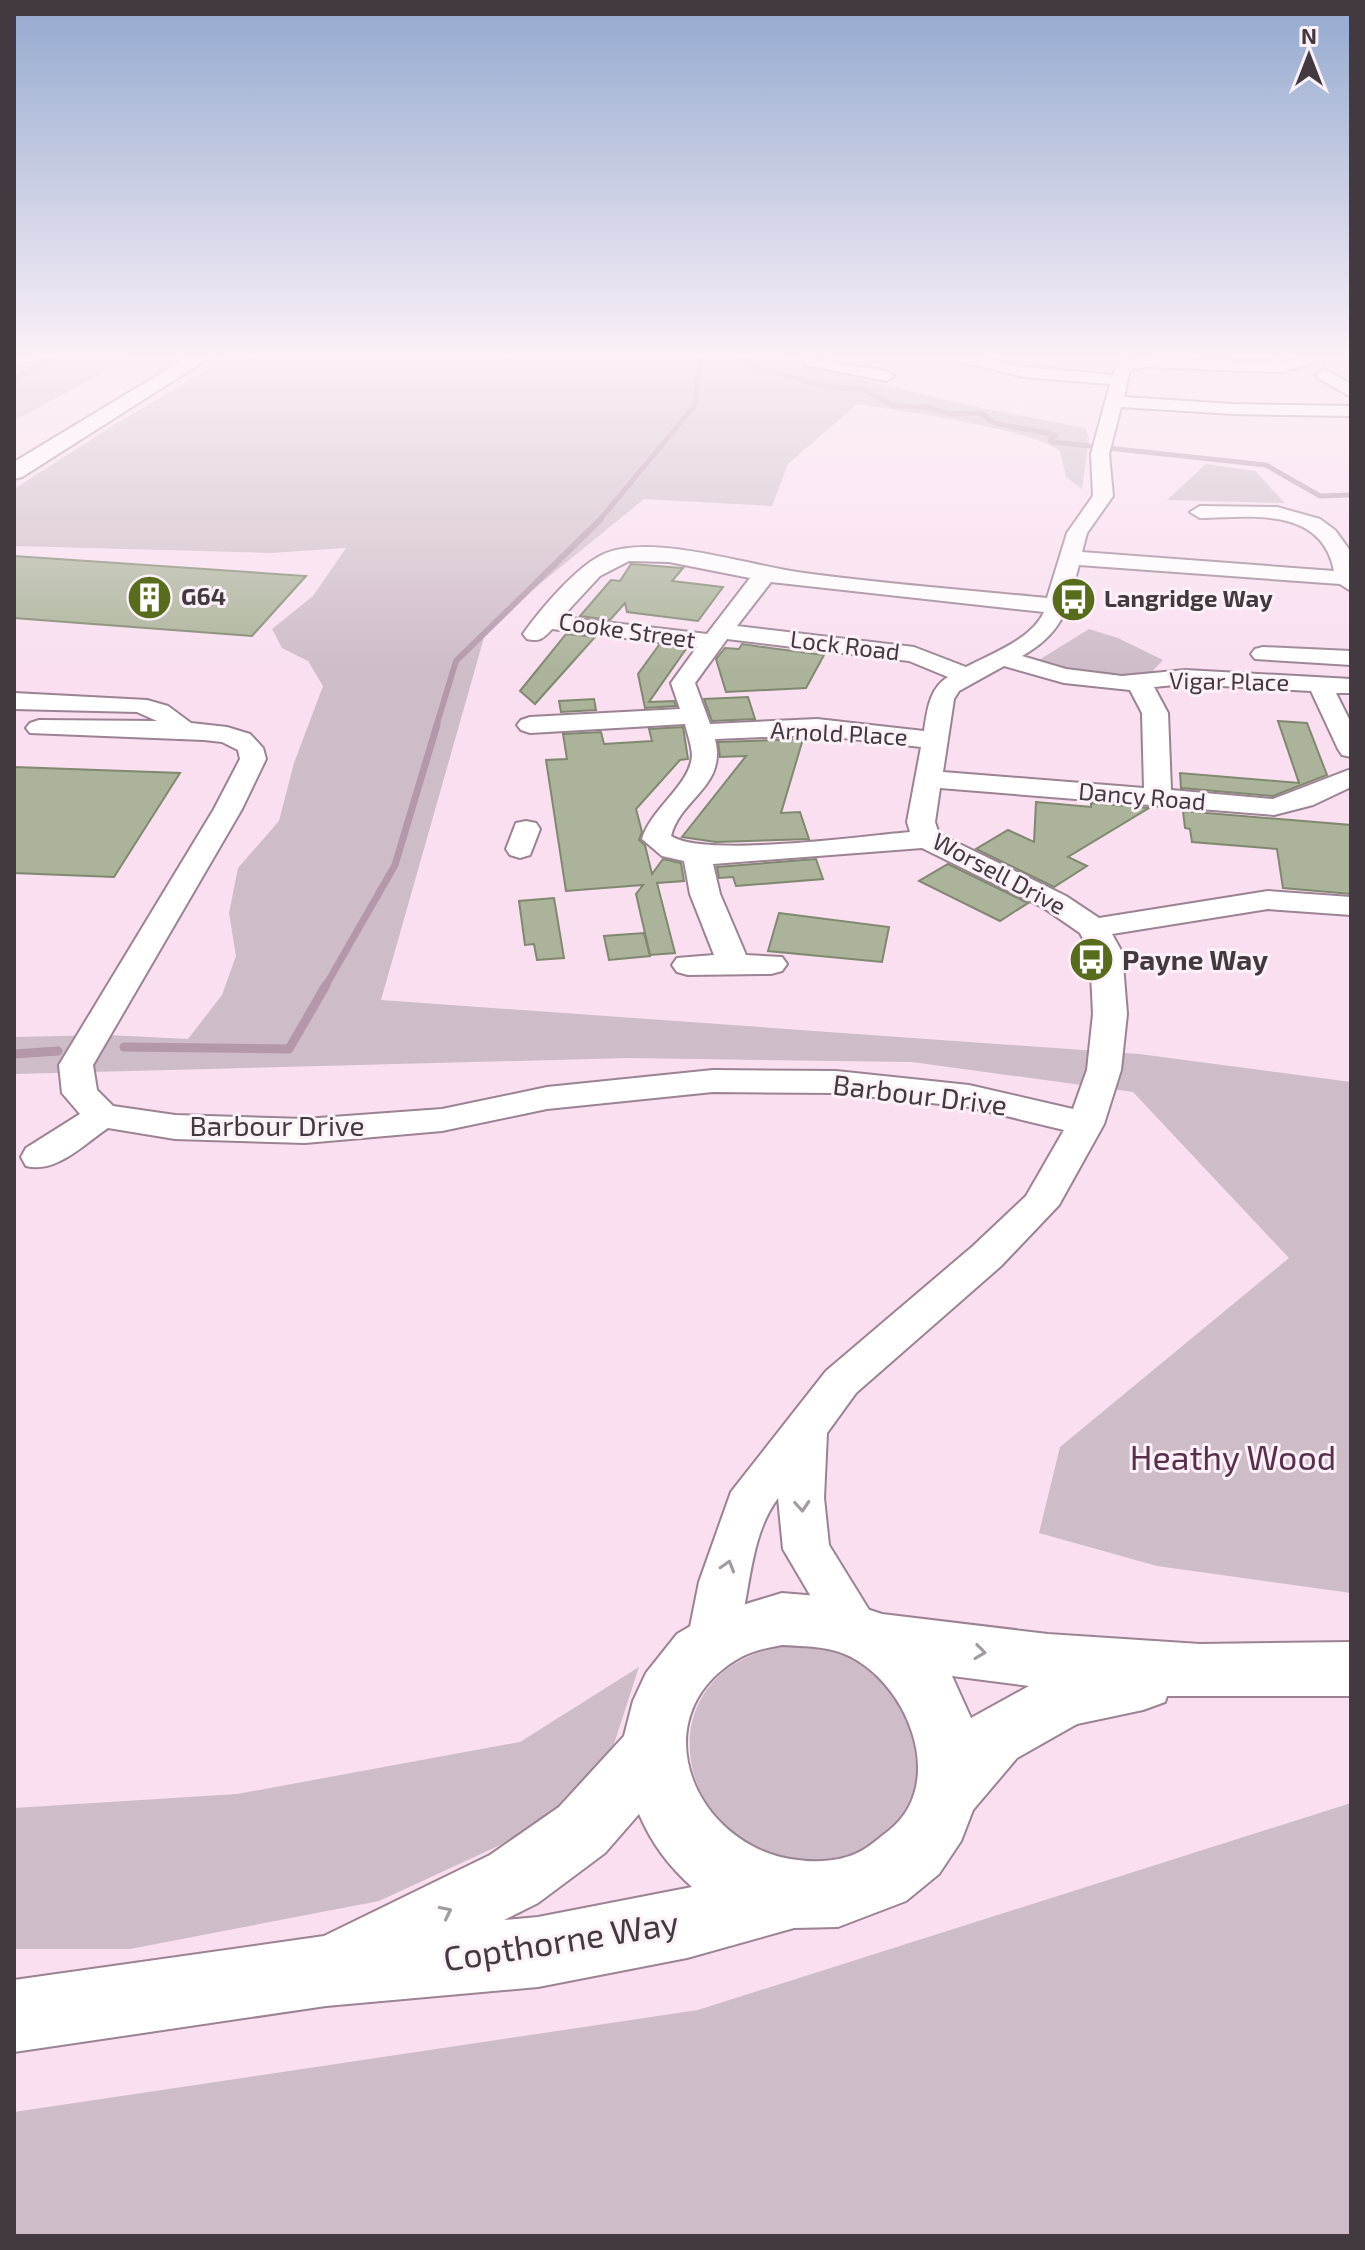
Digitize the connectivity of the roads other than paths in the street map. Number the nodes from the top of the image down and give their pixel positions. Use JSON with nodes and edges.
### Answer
{"nodes":[{"id":1,"x":1102,"y":463,"type":"edge"},
{"id":2,"x":1200,"y":512,"type":"dead end"},
{"id":3,"x":1316,"y":521,"type":"junction"},
{"id":4,"x":1351,"y":523,"type":"edge"},
{"id":5,"x":1070,"y":558,"type":"junction"},
{"id":6,"x":766,"y":575,"type":"junction"},
{"id":7,"x":1348,"y":581,"type":"edge"},
{"id":8,"x":1055,"y":606,"type":"junction"},
{"id":9,"x":716,"y":636,"type":"junction"},
{"id":10,"x":1263,"y":654,"type":"dead end"},
{"id":11,"x":1000,"y":657,"type":"junction"},
{"id":12,"x":1351,"y":658,"type":"edge"},
{"id":13,"x":966,"y":676,"type":"junction"},
{"id":14,"x":1139,"y":683,"type":"junction"},
{"id":15,"x":1320,"y":685,"type":"junction"},
{"id":16,"x":1351,"y":686,"type":"edge"},
{"id":17,"x":14,"y":701,"type":"edge"},
{"id":18,"x":528,"y":724,"type":"dead end"},
{"id":19,"x":696,"y":724,"type":"junction"},
{"id":20,"x":39,"y":728,"type":"dead end"},
{"id":21,"x":175,"y":732,"type":"junction"},
{"id":22,"x":932,"y":740,"type":"junction"},
{"id":23,"x":1351,"y":749,"type":"edge"},
{"id":24,"x":1351,"y":777,"type":"edge"},
{"id":25,"x":927,"y":779,"type":"junction"},
{"id":26,"x":1158,"y":798,"type":"junction"},
{"id":27,"x":926,"y":839,"type":"junction"},
{"id":28,"x":697,"y":855,"type":"junction"},
{"id":29,"x":1351,"y":906,"type":"edge"},
{"id":30,"x":1093,"y":928,"type":"junction"},
{"id":31,"x":733,"y":962,"type":"junction"},
{"id":32,"x":771,"y":964,"type":"dead end"},
{"id":33,"x":688,"y":965,"type":"dead end"},
{"id":34,"x":102,"y":1116,"type":"junction"},
{"id":35,"x":1086,"y":1124,"type":"junction"},
{"id":36,"x":39,"y":1157,"type":"dead end"},
{"id":37,"x":805,"y":1429,"type":"junction"},
{"id":38,"x":866,"y":1636,"type":"junction"},
{"id":39,"x":712,"y":1642,"type":"junction"},
{"id":40,"x":1351,"y":1669,"type":"edge"},
{"id":41,"x":1200,"y":1671,"type":"junction"},
{"id":42,"x":653,"y":1750,"type":"junction"},
{"id":43,"x":949,"y":1790,"type":"junction"},
{"id":44,"x":792,"y":1895,"type":"junction"},
{"id":45,"x":326,"y":1971,"type":"junction"},
{"id":46,"x":14,"y":2016,"type":"edge"}],
"edges":[{"from":1,"to":5,"type":"street","name":"Worsell Drive"},
{"from":2,"to":3,"type":"street"},
{"from":3,"to":4,"type":"street"},
{"from":3,"to":7,"type":"street"},
{"from":5,"to":7,"type":"street"},
{"from":5,"to":8,"type":"street","name":"Worsell Drive"},
{"from":6,"to":8,"type":"street"},
{"from":6,"to":9,"type":"street"},
{"from":6,"to":9,"type":"street","name":"Cooke Street"},
{"from":8,"to":11,"type":"street","name":"Worsell Drive"},
{"from":9,"to":13,"type":"street","name":"Lock Road"},
{"from":9,"to":19,"type":"street"},
{"from":10,"to":12,"type":"street"},
{"from":11,"to":13,"type":"street","name":"Worsell Drive"},
{"from":11,"to":14,"type":"street","name":"Vigar Place"},
{"from":13,"to":22,"type":"street","name":"Worsell Drive"},
{"from":14,"to":15,"type":"street","name":"Vigar Place"},
{"from":14,"to":26,"type":"street"},
{"from":15,"to":16,"type":"street","name":"Vigar Place"},
{"from":15,"to":23,"type":"street","name":"Vigar Place"},
{"from":17,"to":21,"type":"street"},
{"from":18,"to":19,"type":"street","name":"Arnold Place"},
{"from":19,"to":22,"type":"street","name":"Arnold Place"},
{"from":19,"to":28,"type":"street"},
{"from":20,"to":21,"type":"street"},
{"from":21,"to":34,"type":"street"},
{"from":22,"to":25,"type":"street","name":"Worsell Drive"},
{"from":24,"to":26,"type":"street","name":"Dancy Road"},
{"from":25,"to":26,"type":"street","name":"Dancy Road"},
{"from":25,"to":27,"type":"street","name":"Worsell Drive"},
{"from":27,"to":28,"type":"street"},
{"from":27,"to":30,"type":"street","name":"Worsell Drive"},
{"from":28,"to":31,"type":"street"},
{"from":29,"to":30,"type":"street"},
{"from":30,"to":35,"type":"street","name":"Worsell Drive"},
{"from":31,"to":32,"type":"street"},
{"from":31,"to":33,"type":"street"},
{"from":34,"to":35,"type":"street","name":"Barbour Drive"},
{"from":34,"to":36,"type":"street"},
{"from":35,"to":37,"type":"street","name":"Worsell Drive"},
{"from":37,"to":38,"type":"street","one_way":true},
{"from":39,"to":37,"type":"street","name":"Worsell Drive","one_way":true},
{"from":38,"to":39,"type":"highway"},
{"from":38,"to":41,"type":"highway","one_way":true},
{"from":38,"to":43,"type":"highway"},
{"from":39,"to":42,"type":"highway"},
{"from":40,"to":41,"type":"highway"},
{"from":41,"to":43,"type":"highway"},
{"from":42,"to":44,"type":"highway"},
{"from":45,"to":42,"type":"highway","name":"Copthorne Way","one_way":true},
{"from":43,"to":44,"type":"highway"},
{"from":44,"to":45,"type":"highway","name":"Copthorne Way"},
{"from":45,"to":46,"type":"highway","name":"Copthorne Way"}]}
